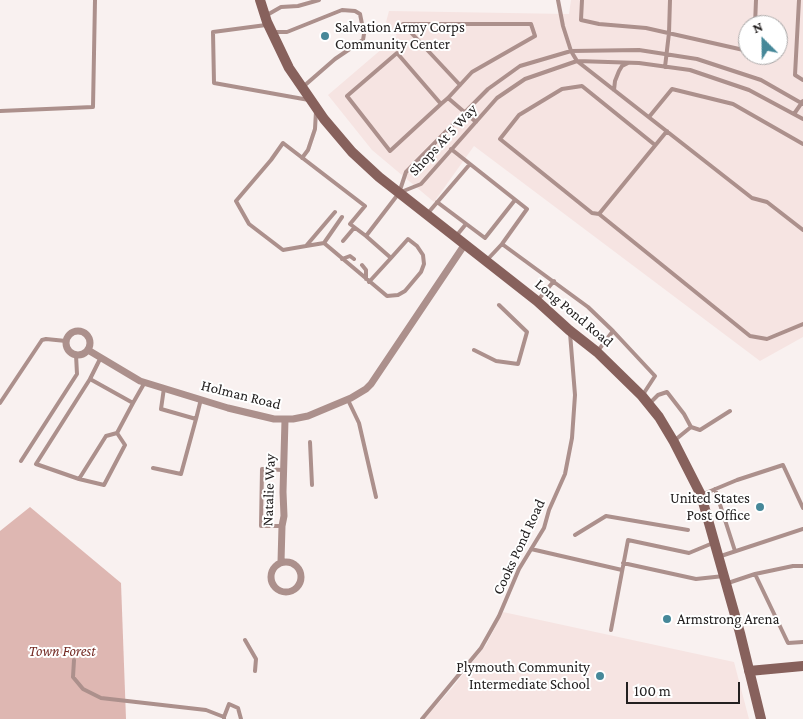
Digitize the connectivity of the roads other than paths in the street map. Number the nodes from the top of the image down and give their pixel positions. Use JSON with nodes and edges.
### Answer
{"nodes":[{"id":1,"x":95,"y":0,"type":"edge"},
{"id":2,"x":260,"y":0,"type":"edge"},
{"id":3,"x":282,"y":0,"type":"edge"},
{"id":4,"x":319,"y":0,"type":"edge"},
{"id":5,"x":558,"y":0,"type":"edge"},
{"id":6,"x":582,"y":0,"type":"edge"},
{"id":7,"x":670,"y":0,"type":"edge"},
{"id":8,"x":756,"y":0,"type":"edge"},
{"id":9,"x":799,"y":0,"type":"edge"},
{"id":10,"x":281,"y":7,"type":"junction"},
{"id":11,"x":755,"y":15,"type":"edge"},
{"id":12,"x":268,"y":24,"type":"junction"},
{"id":13,"x":669,"y":32,"type":"junction"},
{"id":14,"x":797,"y":41,"type":"junction"},
{"id":15,"x":803,"y":41,"type":"edge"},
{"id":16,"x":738,"y":49,"type":"edge"},
{"id":17,"x":571,"y":50,"type":"junction"},
{"id":18,"x":666,"y":54,"type":"junction"},
{"id":19,"x":577,"y":61,"type":"junction"},
{"id":20,"x":629,"y":63,"type":"junction"},
{"id":21,"x":665,"y":67,"type":"junction"},
{"id":22,"x":803,"y":80,"type":"edge"},
{"id":23,"x":460,"y":85,"type":"junction"},
{"id":24,"x":302,"y":88,"type":"junction"},
{"id":25,"x":614,"y":90,"type":"junction"},
{"id":26,"x":448,"y":98,"type":"junction"},
{"id":27,"x":802,"y":103,"type":"edge"},
{"id":28,"x":313,"y":104,"type":"junction"},
{"id":29,"x":441,"y":104,"type":"junction"},
{"id":30,"x":0,"y":111,"type":"edge"},
{"id":31,"x":465,"y":112,"type":"junction"},
{"id":32,"x":794,"y":114,"type":"junction"},
{"id":33,"x":649,"y":117,"type":"junction"},
{"id":34,"x":803,"y":119,"type":"edge"},
{"id":35,"x":476,"y":122,"type":"junction"},
{"id":36,"x":666,"y":131,"type":"junction"},
{"id":37,"x":803,"y":144,"type":"edge"},
{"id":38,"x":655,"y":145,"type":"junction"},
{"id":39,"x":451,"y":149,"type":"junction"},
{"id":40,"x":302,"y":158,"type":"junction"},
{"id":41,"x":470,"y":164,"type":"junction"},
{"id":42,"x":399,"y":193,"type":"junction"},
{"id":43,"x":515,"y":200,"type":"junction"},
{"id":44,"x":437,"y":202,"type":"junction"},
{"id":45,"x":335,"y":212,"type":"dead end"},
{"id":46,"x":426,"y":214,"type":"junction"},
{"id":47,"x":599,"y":214,"type":"junction"},
{"id":48,"x":342,"y":217,"type":"dead end"},
{"id":49,"x":466,"y":224,"type":"junction"},
{"id":50,"x":354,"y":228,"type":"junction"},
{"id":51,"x":803,"y":230,"type":"edge"},
{"id":52,"x":366,"y":236,"type":"junction"},
{"id":53,"x":455,"y":237,"type":"junction"},
{"id":54,"x":343,"y":241,"type":"dead end"},
{"id":55,"x":324,"y":243,"type":"junction"},
{"id":56,"x":465,"y":244,"type":"junction"},
{"id":57,"x":502,"y":244,"type":"junction"},
{"id":58,"x":306,"y":246,"type":"junction"},
{"id":59,"x":391,"y":258,"type":"junction"},
{"id":60,"x":342,"y":259,"type":"junction"},
{"id":61,"x":354,"y":259,"type":"dead end"},
{"id":62,"x":486,"y":261,"type":"junction"},
{"id":63,"x":362,"y":265,"type":"dead end"},
{"id":64,"x":368,"y":281,"type":"junction"},
{"id":65,"x":554,"y":281,"type":"junction"},
{"id":66,"x":537,"y":301,"type":"junction"},
{"id":67,"x":499,"y":305,"type":"dead end"},
{"id":68,"x":803,"y":324,"type":"edge"},
{"id":69,"x":569,"y":330,"type":"junction"},
{"id":70,"x":613,"y":331,"type":"junction"},
{"id":71,"x":66,"y":341,"type":"junction"},
{"id":72,"x":88,"y":350,"type":"junction"},
{"id":73,"x":474,"y":350,"type":"dead end"},
{"id":74,"x":597,"y":352,"type":"junction"},
{"id":75,"x":76,"y":355,"type":"junction"},
{"id":76,"x":100,"y":357,"type":"junction"},
{"id":77,"x":90,"y":379,"type":"junction"},
{"id":78,"x":145,"y":382,"type":"junction"},
{"id":79,"x":164,"y":388,"type":"junction"},
{"id":80,"x":642,"y":396,"type":"junction"},
{"id":81,"x":201,"y":399,"type":"junction"},
{"id":82,"x":348,"y":400,"type":"junction"},
{"id":83,"x":0,"y":403,"type":"edge"},
{"id":84,"x":133,"y":403,"type":"junction"},
{"id":85,"x":649,"y":404,"type":"junction"},
{"id":86,"x":730,"y":411,"type":"dead end"},
{"id":87,"x":196,"y":419,"type":"junction"},
{"id":88,"x":285,"y":420,"type":"junction"},
{"id":89,"x":691,"y":426,"type":"junction"},
{"id":90,"x":117,"y":433,"type":"junction"},
{"id":91,"x":310,"y":442,"type":"dead end"},
{"id":92,"x":674,"y":442,"type":"junction"},
{"id":93,"x":21,"y":461,"type":"dead end"},
{"id":94,"x":153,"y":468,"type":"dead end"},
{"id":95,"x":284,"y":470,"type":"junction"},
{"id":96,"x":79,"y":479,"type":"junction"},
{"id":97,"x":312,"y":485,"type":"dead end"},
{"id":98,"x":715,"y":489,"type":"junction"},
{"id":99,"x":701,"y":495,"type":"junction"},
{"id":100,"x":376,"y":497,"type":"dead end"},
{"id":101,"x":803,"y":508,"type":"edge"},
{"id":102,"x":282,"y":526,"type":"junction"},
{"id":103,"x":803,"y":529,"type":"edge"},
{"id":104,"x":688,"y":530,"type":"dead end"},
{"id":105,"x":575,"y":535,"type":"dead end"},
{"id":106,"x":715,"y":542,"type":"junction"},
{"id":107,"x":531,"y":549,"type":"junction"},
{"id":108,"x":734,"y":551,"type":"junction"},
{"id":109,"x":718,"y":557,"type":"junction"},
{"id":110,"x":282,"y":562,"type":"junction"},
{"id":111,"x":623,"y":563,"type":"junction"},
{"id":112,"x":803,"y":566,"type":"edge"},
{"id":113,"x":622,"y":570,"type":"junction"},
{"id":114,"x":755,"y":574,"type":"junction"},
{"id":115,"x":725,"y":580,"type":"junction"},
{"id":116,"x":611,"y":630,"type":"dead end"},
{"id":117,"x":245,"y":640,"type":"dead end"},
{"id":118,"x":803,"y":642,"type":"edge"},
{"id":119,"x":74,"y":660,"type":"dead end"},
{"id":120,"x":803,"y":666,"type":"edge"},
{"id":121,"x":749,"y":671,"type":"junction"},
{"id":122,"x":256,"y":672,"type":"dead end"},
{"id":123,"x":224,"y":718,"type":"edge"},
{"id":124,"x":241,"y":719,"type":"edge"},
{"id":125,"x":422,"y":719,"type":"edge"},
{"id":126,"x":761,"y":719,"type":"edge"}],
"edges":[{"from":1,"to":30,"type":"lane"},
{"from":2,"to":12,"type":"street","name":"Long Pond Road"},
{"from":3,"to":10,"type":"lane"},
{"from":4,"to":10,"type":"lane"},
{"from":5,"to":17,"type":"lane"},
{"from":6,"to":13,"type":"lane"},
{"from":7,"to":13,"type":"lane"},
{"from":8,"to":11,"type":"lane"},
{"from":9,"to":14,"type":"lane"},
{"from":10,"to":12,"type":"lane"},
{"from":12,"to":24,"type":"street","name":"Long Pond Road"},
{"from":12,"to":24,"type":"lane"},
{"from":12,"to":28,"type":"lane"},
{"from":13,"to":16,"type":"lane"},
{"from":13,"to":18,"type":"lane"},
{"from":14,"to":15,"type":"lane"},
{"from":14,"to":22,"type":"lane"},
{"from":17,"to":18,"type":"lane","name":"Shops At 5 Way"},
{"from":17,"to":19,"type":"lane"},
{"from":17,"to":31,"type":"lane","name":"Shops At 5 Way"},
{"from":18,"to":21,"type":"lane"},
{"from":18,"to":27,"type":"lane","name":"Shops At 5 Way"},
{"from":19,"to":20,"type":"lane","name":"Shops At 5 Way"},
{"from":19,"to":25,"type":"lane"},
{"from":19,"to":35,"type":"lane","name":"Shops At 5 Way"},
{"from":20,"to":21,"type":"lane","name":"Shops At 5 Way"},
{"from":20,"to":25,"type":"lane"},
{"from":21,"to":32,"type":"lane","name":"Shops At 5 Way"},
{"from":23,"to":23,"type":"lane"},
{"from":23,"to":26,"type":"lane"},
{"from":24,"to":28,"type":"street","name":"Long Pond Road"},
{"from":25,"to":33,"type":"lane"},
{"from":26,"to":29,"type":"lane"},
{"from":26,"to":31,"type":"lane"},
{"from":27,"to":32,"type":"lane"},
{"from":28,"to":40,"type":"lane"},
{"from":28,"to":42,"type":"street","name":"Long Pond Road"},
{"from":29,"to":29,"type":"lane"},
{"from":31,"to":35,"type":"lane"},
{"from":31,"to":42,"type":"lane","name":"Shops At 5 Way"},
{"from":32,"to":34,"type":"lane","name":"Shops At 5 Way"},
{"from":33,"to":36,"type":"lane"},
{"from":33,"to":37,"type":"lane"},
{"from":35,"to":39,"type":"lane","name":"Shops At 5 Way"},
{"from":36,"to":38,"type":"lane"},
{"from":36,"to":51,"type":"lane"},
{"from":38,"to":47,"type":"lane"},
{"from":38,"to":47,"type":"lane"},
{"from":39,"to":41,"type":"lane"},
{"from":39,"to":42,"type":"lane","name":"Shops At 5 Way"},
{"from":40,"to":50,"type":"lane"},
{"from":40,"to":58,"type":"lane"},
{"from":41,"to":43,"type":"lane"},
{"from":41,"to":44,"type":"lane"},
{"from":42,"to":46,"type":"street","name":"Long Pond Road"},
{"from":42,"to":52,"type":"lane"},
{"from":43,"to":49,"type":"lane"},
{"from":43,"to":57,"type":"lane"},
{"from":44,"to":46,"type":"lane"},
{"from":44,"to":49,"type":"lane"},
{"from":45,"to":58,"type":"lane"},
{"from":46,"to":53,"type":"street","name":"Long Pond Road"},
{"from":47,"to":68,"type":"lane"},
{"from":48,"to":55,"type":"lane"},
{"from":49,"to":53,"type":"lane"},
{"from":50,"to":52,"type":"lane"},
{"from":50,"to":54,"type":"lane"},
{"from":52,"to":59,"type":"lane"},
{"from":53,"to":56,"type":"street","name":"Long Pond Road"},
{"from":55,"to":58,"type":"lane"},
{"from":55,"to":60,"type":"lane"},
{"from":56,"to":62,"type":"street","name":"Long Pond Road"},
{"from":56,"to":82,"type":"street","name":"Holman Road"},
{"from":57,"to":62,"type":"lane"},
{"from":57,"to":65,"type":"lane"},
{"from":59,"to":64,"type":"lane"},
{"from":59,"to":64,"type":"lane"},
{"from":60,"to":61,"type":"lane"},
{"from":60,"to":64,"type":"lane"},
{"from":62,"to":66,"type":"street","name":"Long Pond Road"},
{"from":63,"to":64,"type":"lane"},
{"from":65,"to":66,"type":"lane"},
{"from":65,"to":70,"type":"lane"},
{"from":66,"to":69,"type":"street","name":"Long Pond Road"},
{"from":67,"to":73,"type":"lane"},
{"from":69,"to":74,"type":"street","name":"Long Pond Road"},
{"from":69,"to":107,"type":"lane","name":"Cooks Pond Road"},
{"from":70,"to":74,"type":"lane"},
{"from":70,"to":80,"type":"lane"},
{"from":71,"to":72,"type":"street"},
{"from":71,"to":75,"type":"street"},
{"from":71,"to":83,"type":"lane"},
{"from":72,"to":75,"type":"street"},
{"from":72,"to":76,"type":"street","name":"Holman Road"},
{"from":74,"to":80,"type":"street","name":"Long Pond Road"},
{"from":75,"to":93,"type":"lane"},
{"from":76,"to":77,"type":"lane"},
{"from":76,"to":78,"type":"street","name":"Holman Road"},
{"from":77,"to":84,"type":"lane"},
{"from":77,"to":96,"type":"lane"},
{"from":78,"to":79,"type":"street","name":"Holman Road"},
{"from":78,"to":84,"type":"lane"},
{"from":79,"to":81,"type":"street","name":"Holman Road"},
{"from":79,"to":87,"type":"lane"},
{"from":80,"to":85,"type":"street","name":"Long Pond Road"},
{"from":81,"to":87,"type":"lane"},
{"from":81,"to":88,"type":"street","name":"Holman Road"},
{"from":82,"to":88,"type":"street","name":"Holman Road"},
{"from":82,"to":100,"type":"lane"},
{"from":84,"to":90,"type":"lane"},
{"from":85,"to":89,"type":"lane"},
{"from":85,"to":92,"type":"street","name":"Long Pond Road"},
{"from":86,"to":89,"type":"lane"},
{"from":87,"to":94,"type":"lane"},
{"from":88,"to":95,"type":"street","name":"Natalie Way"},
{"from":89,"to":92,"type":"lane"},
{"from":90,"to":96,"type":"lane"},
{"from":90,"to":96,"type":"lane"},
{"from":91,"to":97,"type":"lane"},
{"from":92,"to":99,"type":"street","name":"Long Pond Road"},
{"from":95,"to":102,"type":"street","name":"Natalie Way"},
{"from":95,"to":102,"type":"lane"},
{"from":98,"to":99,"type":"lane"},
{"from":98,"to":101,"type":"lane"},
{"from":98,"to":108,"type":"lane"},
{"from":99,"to":106,"type":"street","name":"Long Pond Road"},
{"from":102,"to":110,"type":"street","name":"Natalie Way"},
{"from":103,"to":108,"type":"lane"},
{"from":104,"to":105,"type":"lane"},
{"from":106,"to":109,"type":"street","name":"Long Pond Road"},
{"from":106,"to":111,"type":"lane"},
{"from":107,"to":113,"type":"lane"},
{"from":107,"to":125,"type":"lane","name":"Cooks Pond Road"},
{"from":108,"to":109,"type":"lane"},
{"from":109,"to":115,"type":"street","name":"Long Pond Road"},
{"from":110,"to":110,"type":"street","name":"Natalie Way"},
{"from":111,"to":113,"type":"lane"},
{"from":111,"to":115,"type":"lane"},
{"from":112,"to":114,"type":"lane"},
{"from":113,"to":116,"type":"lane"},
{"from":114,"to":115,"type":"lane"},
{"from":114,"to":118,"type":"lane"},
{"from":115,"to":121,"type":"street","name":"Long Pond Road"},
{"from":117,"to":122,"type":"lane"},
{"from":119,"to":123,"type":"lane"},
{"from":120,"to":121,"type":"street"},
{"from":121,"to":126,"type":"street","name":"Long Pond Road"},
{"from":123,"to":124,"type":"lane"}]}
